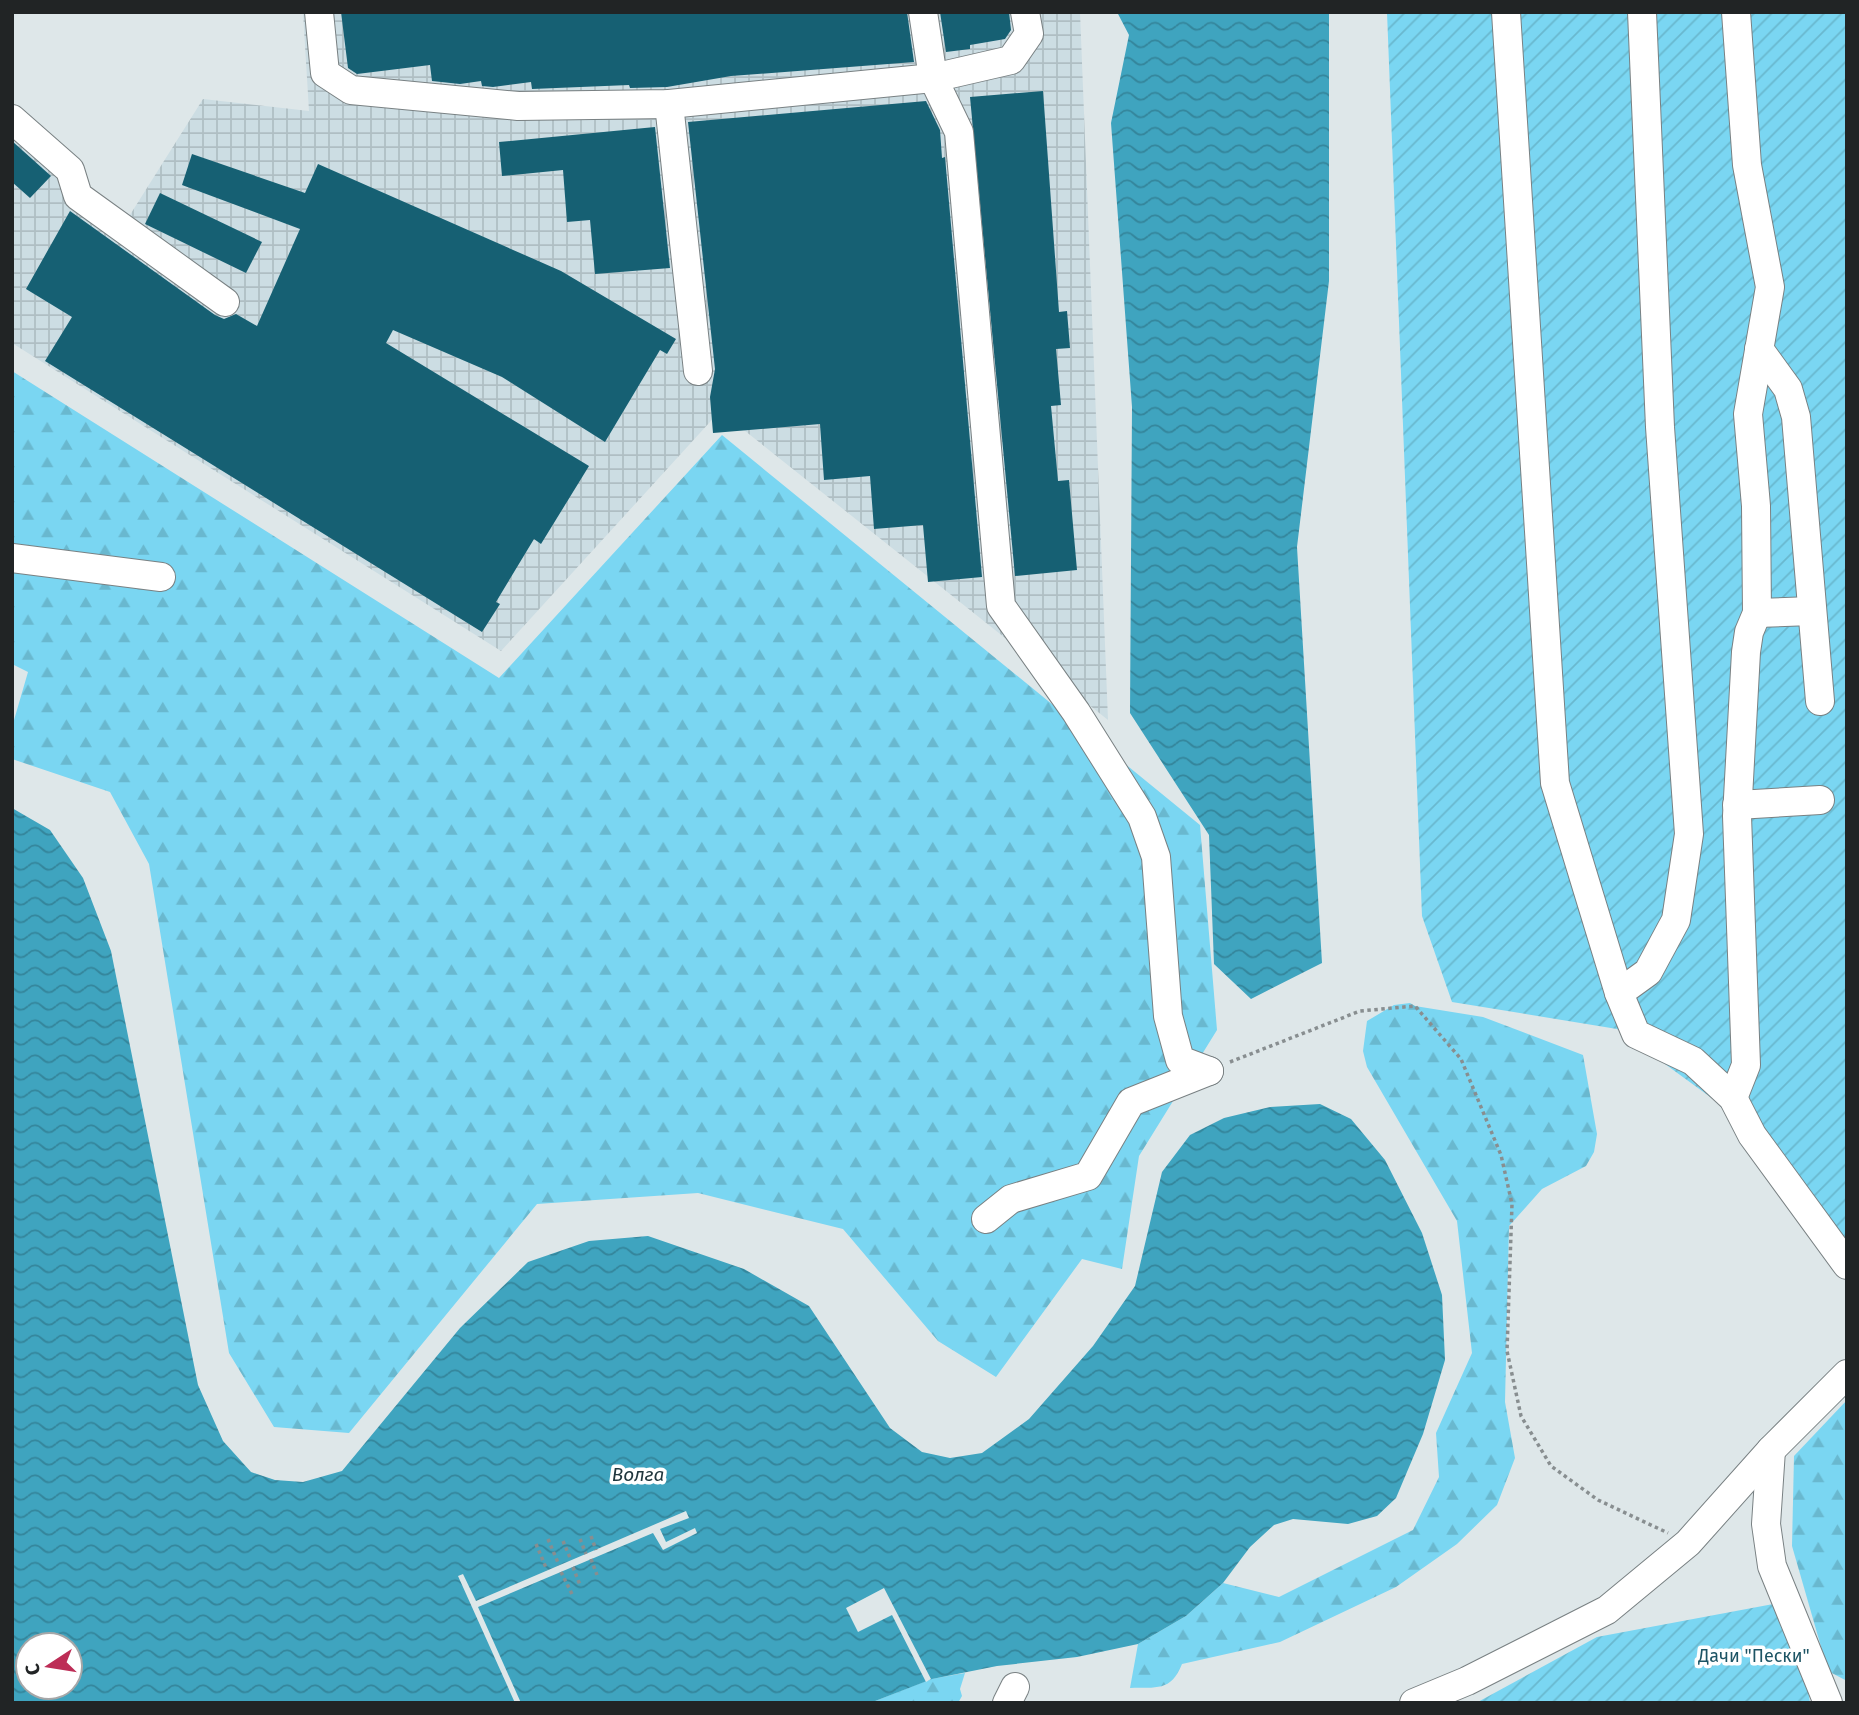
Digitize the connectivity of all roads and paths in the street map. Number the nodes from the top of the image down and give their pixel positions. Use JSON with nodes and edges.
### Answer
{"nodes":[{"id":1,"x":320,"y":12,"type":"edge"},
{"id":2,"x":923,"y":12,"type":"edge"},
{"id":3,"x":1025,"y":12,"type":"edge"},
{"id":4,"x":1506,"y":12,"type":"edge"},
{"id":5,"x":1642,"y":12,"type":"edge"},
{"id":6,"x":1736,"y":12,"type":"edge"},
{"id":7,"x":933,"y":78,"type":"junction"},
{"id":8,"x":669,"y":104,"type":"junction"},
{"id":9,"x":12,"y":120,"type":"edge"},
{"id":10,"x":225,"y":302,"type":"dead end"},
{"id":11,"x":1759,"y":349,"type":"junction"},
{"id":12,"x":698,"y":371,"type":"dead end"},
{"id":13,"x":12,"y":558,"type":"edge"},
{"id":14,"x":162,"y":577,"type":"dead end"},
{"id":15,"x":1812,"y":611,"type":"junction"},
{"id":16,"x":1757,"y":613,"type":"junction"},
{"id":17,"x":1820,"y":701,"type":"dead end"},
{"id":18,"x":1820,"y":800,"type":"dead end"},
{"id":19,"x":1737,"y":805,"type":"junction"},
{"id":20,"x":1619,"y":993,"type":"junction"},
{"id":21,"x":1209,"y":1071,"type":"junction"},
{"id":22,"x":1733,"y":1098,"type":"junction"},
{"id":23,"x":986,"y":1219,"type":"dead end"},
{"id":24,"x":1847,"y":1265,"type":"edge"},
{"id":25,"x":1847,"y":1374,"type":"edge"},
{"id":26,"x":1771,"y":1450,"type":"junction"},
{"id":27,"x":591,"y":1536,"type":"dead end"},
{"id":28,"x":548,"y":1539,"type":"dead end"},
{"id":29,"x":580,"y":1539,"type":"dead end"},
{"id":30,"x":563,"y":1541,"type":"dead end"},
{"id":31,"x":1688,"y":1543,"type":"junction"},
{"id":32,"x":536,"y":1544,"type":"dead end"},
{"id":33,"x":596,"y":1549,"type":"dead end"},
{"id":34,"x":586,"y":1554,"type":"dead end"},
{"id":35,"x":591,"y":1559,"type":"dead end"},
{"id":36,"x":571,"y":1560,"type":"dead end"},
{"id":37,"x":559,"y":1565,"type":"dead end"},
{"id":38,"x":573,"y":1567,"type":"dead end"},
{"id":39,"x":547,"y":1570,"type":"dead end"},
{"id":40,"x":561,"y":1572,"type":"dead end"},
{"id":41,"x":597,"y":1575,"type":"dead end"},
{"id":42,"x":580,"y":1585,"type":"dead end"},
{"id":43,"x":572,"y":1594,"type":"dead end"},
{"id":44,"x":1414,"y":1703,"type":"edge"},
{"id":45,"x":1828,"y":1703,"type":"edge"}],
"edges":[{"from":1,"to":8,"type":"street"},
{"from":2,"to":7,"type":"street"},
{"from":3,"to":7,"type":"street"},
{"from":4,"to":20,"type":"street"},
{"from":5,"to":20,"type":"street"},
{"from":6,"to":11,"type":"street"},
{"from":7,"to":8,"type":"street"},
{"from":7,"to":21,"type":"street"},
{"from":8,"to":12,"type":"street"},
{"from":9,"to":10,"type":"street"},
{"from":11,"to":15,"type":"street"},
{"from":11,"to":16,"type":"street"},
{"from":13,"to":14,"type":"street"},
{"from":15,"to":16,"type":"street"},
{"from":15,"to":17,"type":"street"},
{"from":16,"to":19,"type":"street"},
{"from":18,"to":19,"type":"street"},
{"from":19,"to":22,"type":"street"},
{"from":20,"to":22,"type":"street"},
{"from":21,"to":23,"type":"street"},
{"from":21,"to":31,"type":"path"},
{"from":22,"to":24,"type":"street"},
{"from":25,"to":26,"type":"street"},
{"from":26,"to":31,"type":"street"},
{"from":26,"to":45,"type":"street"},
{"from":27,"to":33,"type":"path"},
{"from":28,"to":37,"type":"path"},
{"from":29,"to":34,"type":"path"},
{"from":30,"to":36,"type":"path"},
{"from":31,"to":44,"type":"street"},
{"from":32,"to":39,"type":"path"},
{"from":35,"to":41,"type":"path"},
{"from":38,"to":42,"type":"path"},
{"from":40,"to":43,"type":"path"}]}
